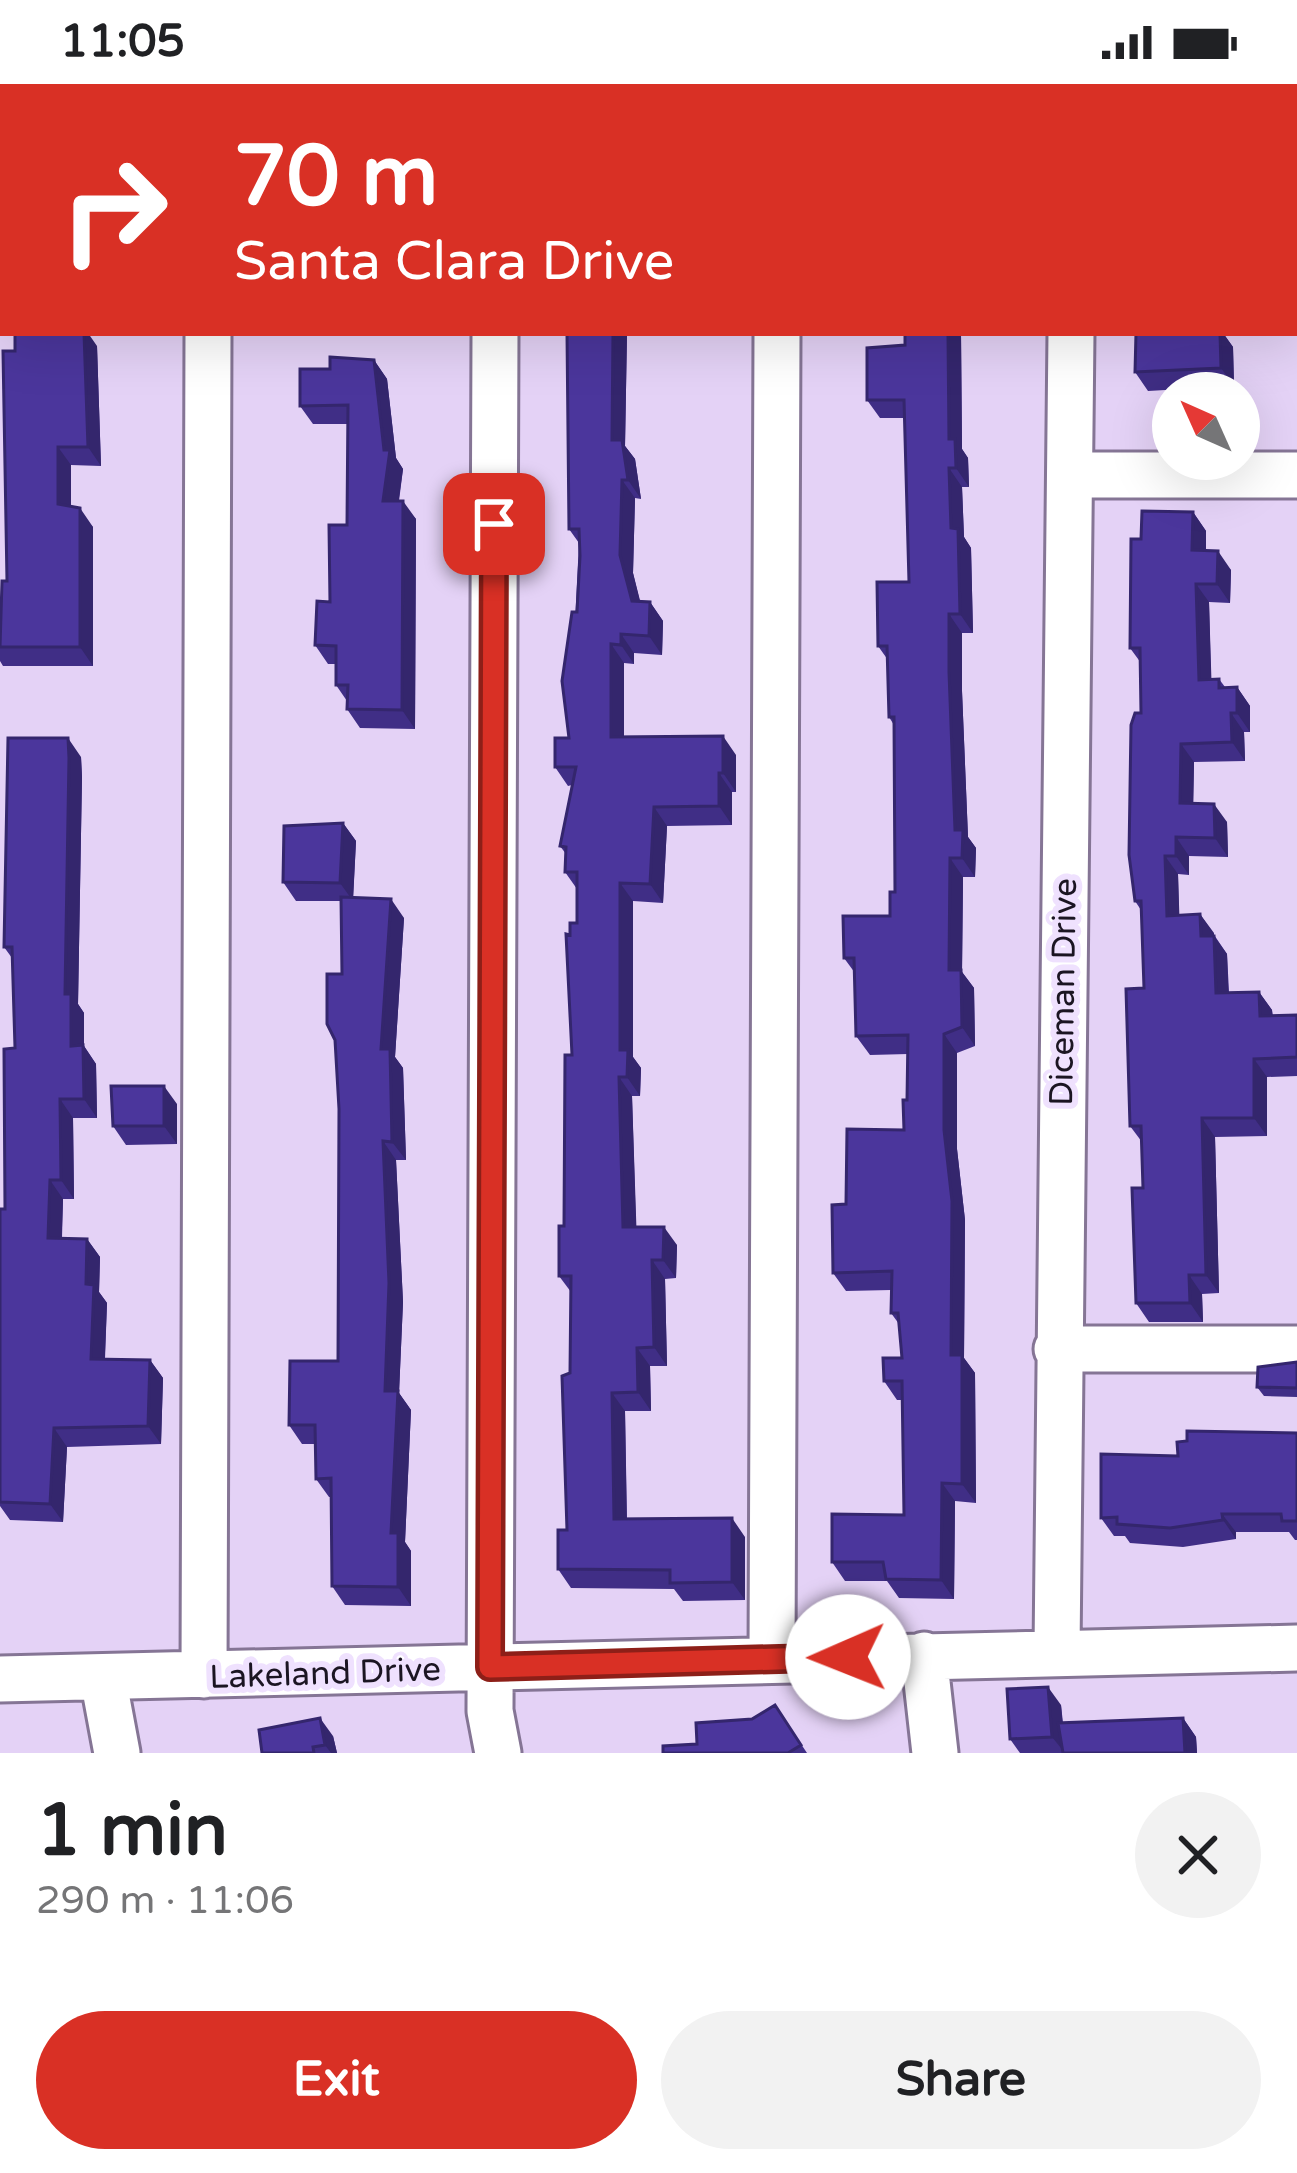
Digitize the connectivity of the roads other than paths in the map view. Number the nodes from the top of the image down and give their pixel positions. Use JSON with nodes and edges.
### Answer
{"nodes":[{"id":1,"x":208,"y":336,"type":"edge"},
{"id":2,"x":495,"y":336,"type":"edge"},
{"id":3,"x":777,"y":336,"type":"edge"},
{"id":4,"x":1071,"y":336,"type":"edge"},
{"id":5,"x":1070,"y":475,"type":"junction"},
{"id":6,"x":1297,"y":476,"type":"edge"},
{"id":7,"x":1057,"y":1349,"type":"junction"},
{"id":8,"x":1297,"y":1349,"type":"edge"},
{"id":9,"x":1297,"y":1648,"type":"edge"},
{"id":10,"x":1057,"y":1652,"type":"junction"},
{"id":11,"x":924,"y":1655,"type":"junction"},
{"id":12,"x":772,"y":1658,"type":"junction"},
{"id":13,"x":490,"y":1667,"type":"junction"},
{"id":14,"x":204,"y":1675,"type":"junction"},
{"id":15,"x":103,"y":1678,"type":"junction"},
{"id":16,"x":0,"y":1679,"type":"edge"},
{"id":17,"x":117,"y":1753,"type":"edge"},
{"id":18,"x":498,"y":1753,"type":"edge"},
{"id":19,"x":934,"y":1753,"type":"edge"}],
"edges":[{"from":1,"to":14,"type":"street"},
{"from":2,"to":13,"type":"street"},
{"from":3,"to":12,"type":"street"},
{"from":4,"to":5,"type":"street","name":"Diceman Drive"},
{"from":5,"to":6,"type":"street"},
{"from":5,"to":7,"type":"street","name":"Diceman Drive"},
{"from":7,"to":8,"type":"street"},
{"from":7,"to":10,"type":"street","name":"Diceman Drive"},
{"from":9,"to":10,"type":"street","name":"Lakeland Drive"},
{"from":10,"to":11,"type":"street","name":"Lakeland Drive"},
{"from":11,"to":12,"type":"street","name":"Lakeland Drive"},
{"from":11,"to":19,"type":"street"},
{"from":12,"to":13,"type":"street","name":"Lakeland Drive"},
{"from":13,"to":14,"type":"street","name":"Lakeland Drive"},
{"from":13,"to":18,"type":"street"},
{"from":14,"to":15,"type":"street","name":"Lakeland Drive"},
{"from":15,"to":16,"type":"street","name":"Lakeland Drive"},
{"from":15,"to":17,"type":"street"}]}
